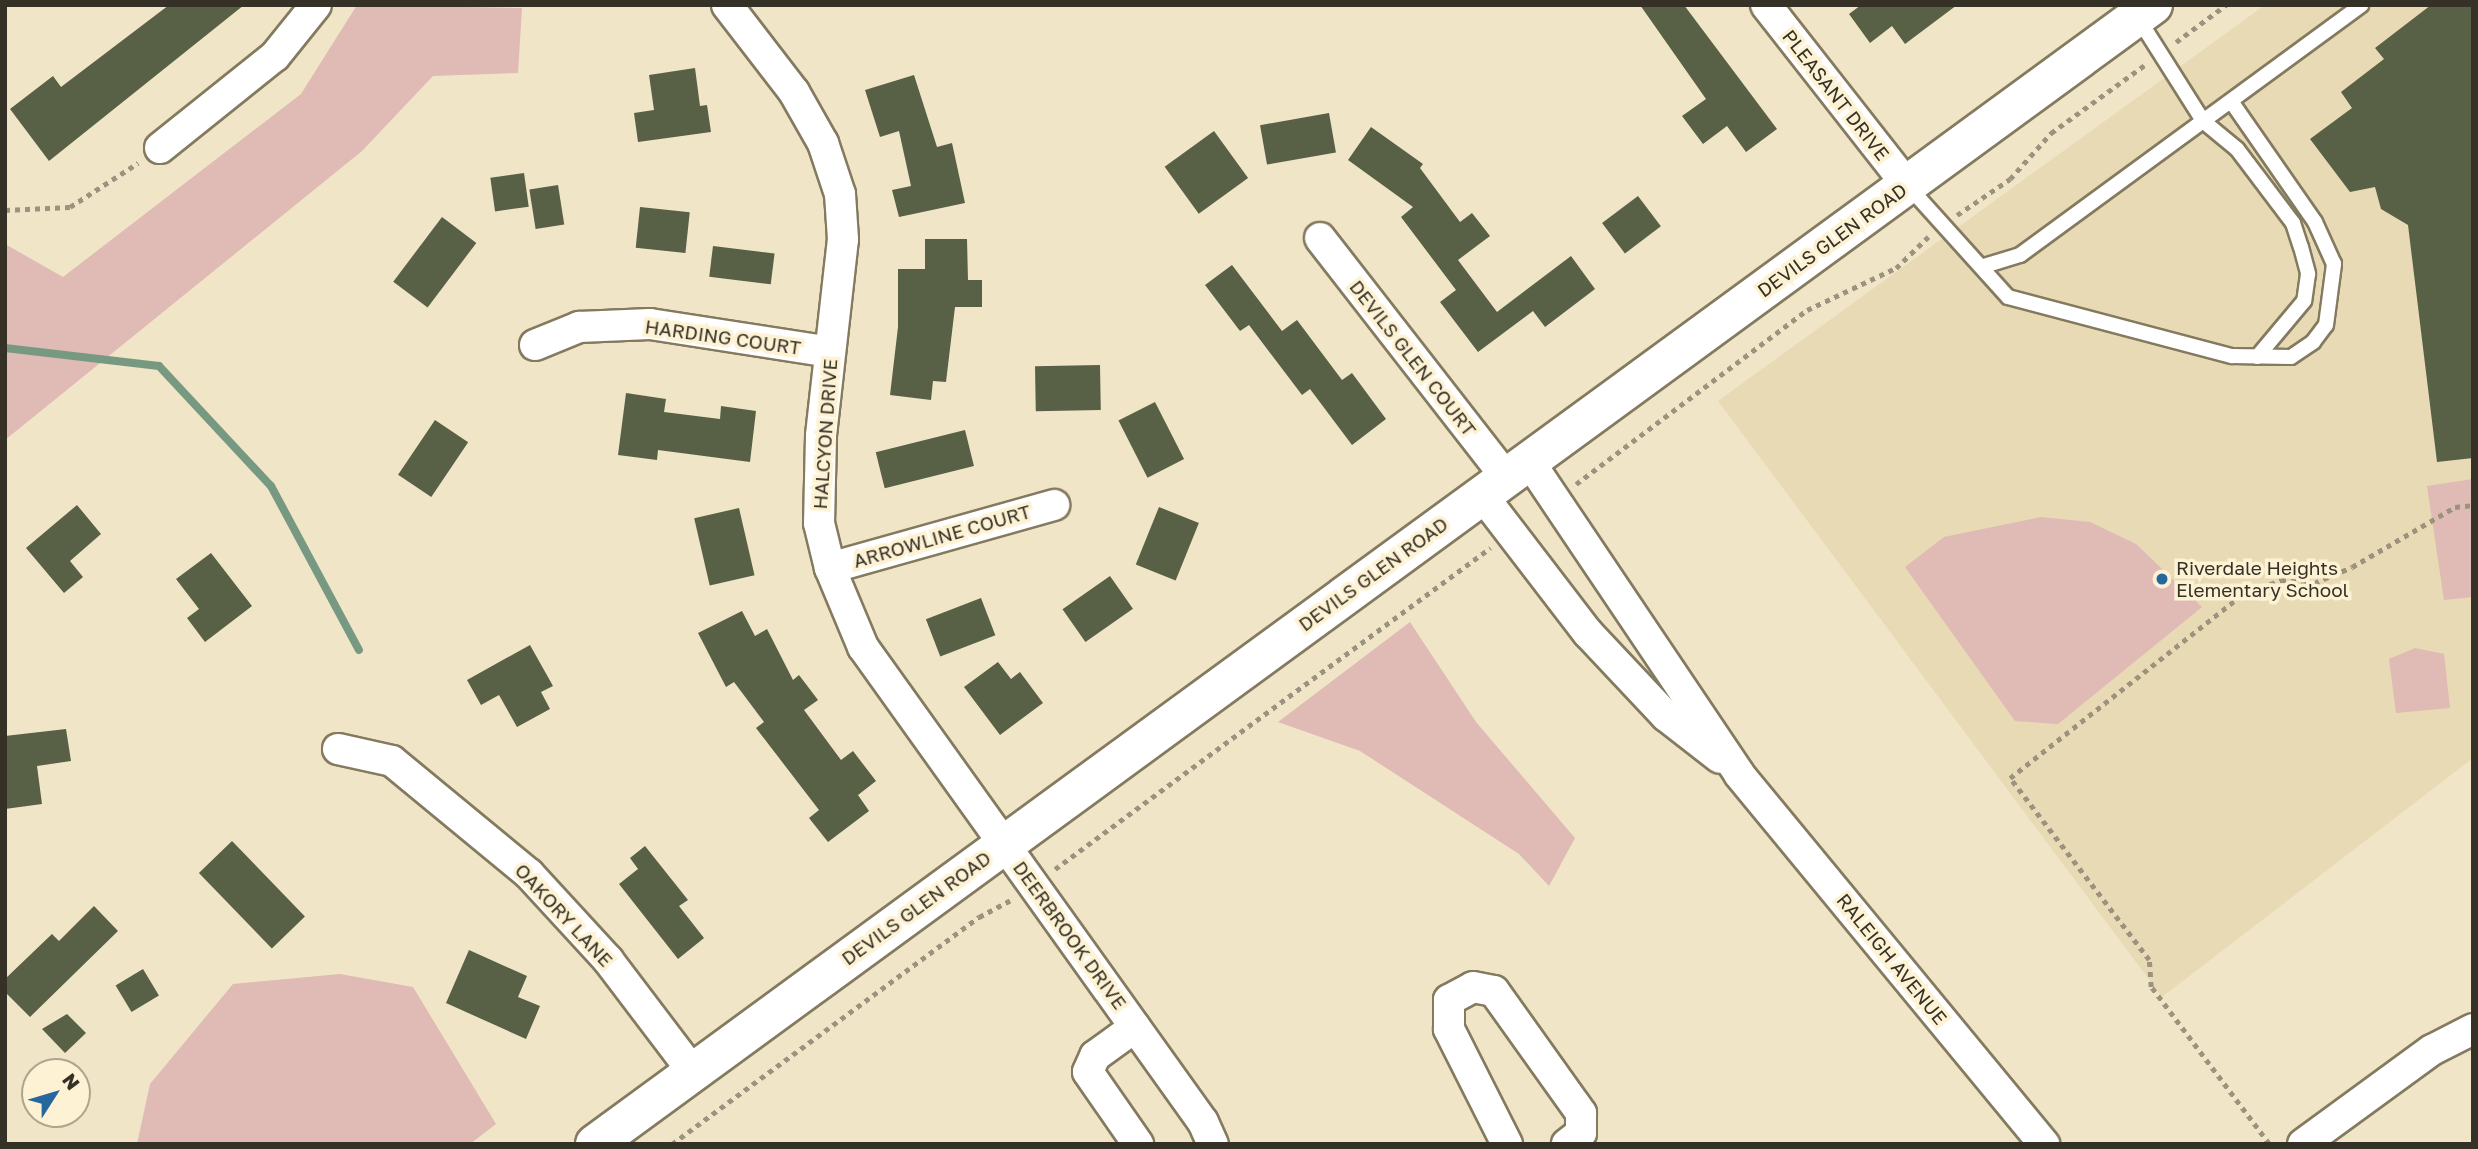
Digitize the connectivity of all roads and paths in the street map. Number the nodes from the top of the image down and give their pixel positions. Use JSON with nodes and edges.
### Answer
{"nodes":[{"id":1,"x":316,"y":5,"type":"edge"},
{"id":2,"x":727,"y":5,"type":"edge"},
{"id":3,"x":1766,"y":5,"type":"edge"},
{"id":4,"x":2226,"y":5,"type":"edge"},
{"id":5,"x":2361,"y":5,"type":"edge"},
{"id":6,"x":2145,"y":11,"type":"edge"},
{"id":7,"x":2158,"y":55,"type":"junction"},
{"id":8,"x":2231,"y":100,"type":"junction"},
{"id":9,"x":2203,"y":121,"type":"junction"},
{"id":10,"x":160,"y":148,"type":"joint"},
{"id":11,"x":1907,"y":185,"type":"junction"},
{"id":12,"x":5,"y":210,"type":"edge"},
{"id":13,"x":1943,"y":224,"type":"junction"},
{"id":14,"x":1320,"y":238,"type":"dead end"},
{"id":15,"x":1984,"y":267,"type":"junction"},
{"id":16,"x":535,"y":345,"type":"dead end"},
{"id":17,"x":830,"y":352,"type":"junction"},
{"id":18,"x":2257,"y":356,"type":"junction"},
{"id":19,"x":1506,"y":478,"type":"junction"},
{"id":20,"x":1557,"y":502,"type":"junction"},
{"id":21,"x":1054,"y":505,"type":"dead end"},
{"id":22,"x":2473,"y":505,"type":"edge"},
{"id":23,"x":1512,"y":534,"type":"junction"},
{"id":24,"x":830,"y":568,"type":"junction"},
{"id":25,"x":338,"y":749,"type":"dead end"},
{"id":26,"x":1740,"y":774,"type":"junction"},
{"id":27,"x":1004,"y":844,"type":"junction"},
{"id":28,"x":1033,"y":885,"type":"junction"},
{"id":29,"x":1135,"y":1027,"type":"junction"},
{"id":30,"x":2473,"y":1029,"type":"edge"},
{"id":31,"x":693,"y":1072,"type":"junction"},
{"id":32,"x":1212,"y":1143,"type":"edge"},
{"id":33,"x":595,"y":1144,"type":"edge"},
{"id":34,"x":672,"y":1144,"type":"edge"},
{"id":35,"x":1138,"y":1144,"type":"edge"},
{"id":36,"x":1507,"y":1144,"type":"edge"},
{"id":37,"x":1567,"y":1144,"type":"edge"},
{"id":38,"x":2044,"y":1144,"type":"edge"},
{"id":39,"x":2269,"y":1144,"type":"edge"},
{"id":40,"x":2303,"y":1144,"type":"edge"}],
"edges":[{"from":1,"to":10,"type":"street"},
{"from":2,"to":17,"type":"street","name":"HALCYON DRIVE"},
{"from":3,"to":11,"type":"street","name":"PLEASANT DRIVE"},
{"from":4,"to":7,"type":"path"},
{"from":5,"to":8,"type":"lane"},
{"from":6,"to":7,"type":"lane"},
{"from":6,"to":11,"type":"main road","name":"DEVILS GLEN ROAD"},
{"from":7,"to":9,"type":"lane"},
{"from":7,"to":13,"type":"path"},
{"from":8,"to":9,"type":"lane"},
{"from":8,"to":18,"type":"lane"},
{"from":9,"to":15,"type":"lane"},
{"from":9,"to":18,"type":"lane"},
{"from":10,"to":12,"type":"path"},
{"from":11,"to":13,"type":"lane"},
{"from":11,"to":19,"type":"main road","name":"DEVILS GLEN ROAD"},
{"from":13,"to":15,"type":"lane"},
{"from":13,"to":20,"type":"path"},
{"from":14,"to":19,"type":"street","name":"DEVILS GLEN COURT"},
{"from":15,"to":18,"type":"lane"},
{"from":16,"to":17,"type":"street","name":"HARDING COURT"},
{"from":17,"to":24,"type":"street","name":"HALCYON DRIVE"},
{"from":19,"to":20,"type":"street","name":"RALEIGH AVENUE"},
{"from":19,"to":23,"type":"street","name":"RALEIGH AVENUE"},
{"from":19,"to":27,"type":"main road","name":"DEVILS GLEN ROAD"},
{"from":20,"to":26,"type":"street","name":"RALEIGH AVENUE"},
{"from":21,"to":24,"type":"street","name":"ARROWLINE COURT"},
{"from":22,"to":39,"type":"path"},
{"from":23,"to":26,"type":"street","name":"RALEIGH AVENUE"},
{"from":23,"to":28,"type":"path"},
{"from":24,"to":27,"type":"street","name":"HALCYON DRIVE"},
{"from":25,"to":31,"type":"street","name":"OAKORY LANE"},
{"from":26,"to":38,"type":"street","name":"RALEIGH AVENUE"},
{"from":27,"to":28,"type":"street","name":"DEERBROOK DRIVE"},
{"from":27,"to":31,"type":"main road","name":"DEVILS GLEN ROAD"},
{"from":28,"to":29,"type":"street","name":"DEERBROOK DRIVE"},
{"from":28,"to":34,"type":"path"},
{"from":29,"to":32,"type":"street","name":"DEERBROOK DRIVE"},
{"from":29,"to":35,"type":"street","name":"DEERBROOK DRIVE"},
{"from":30,"to":40,"type":"street"},
{"from":31,"to":33,"type":"main road","name":"DEVILS GLEN ROAD"},
{"from":36,"to":37,"type":"street"}]}
